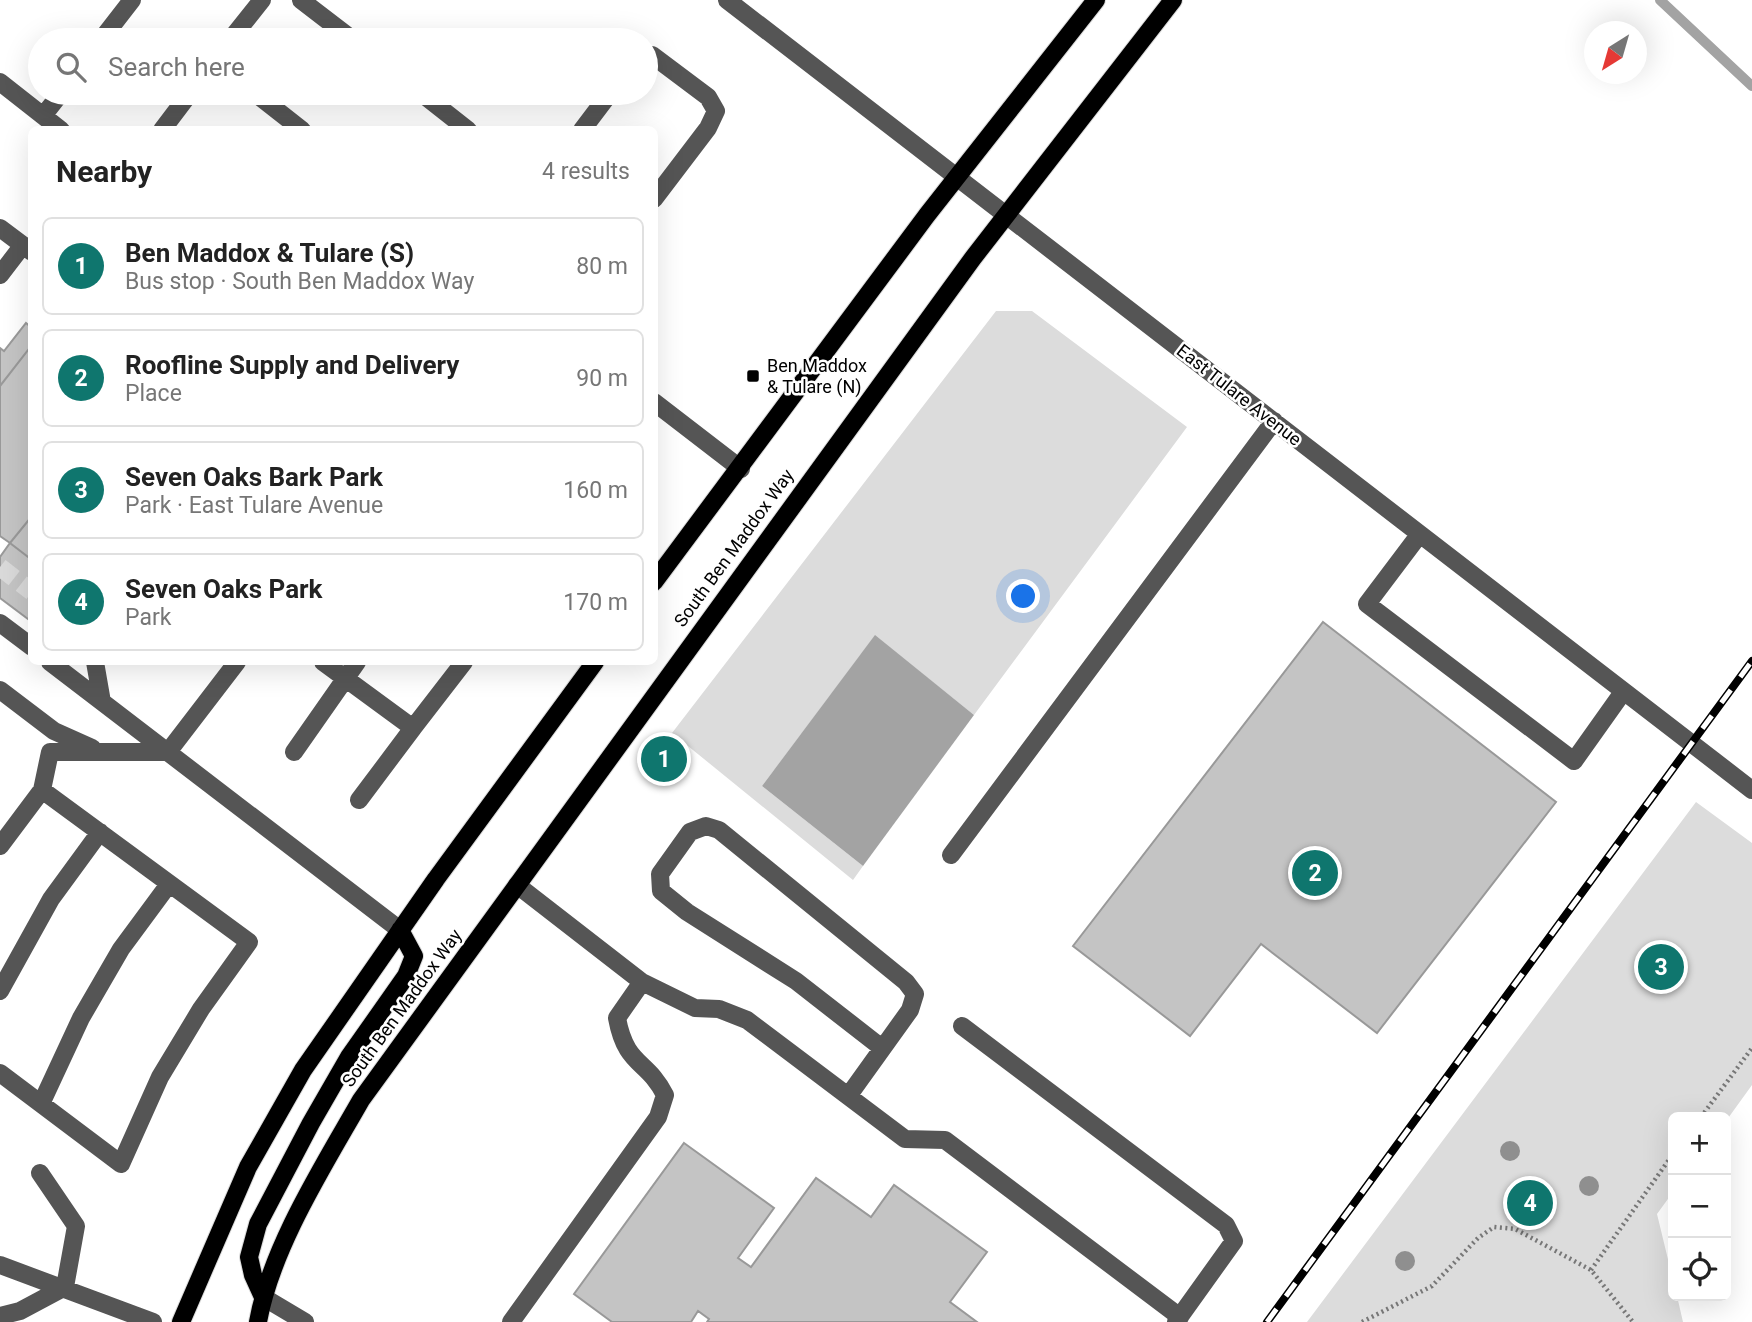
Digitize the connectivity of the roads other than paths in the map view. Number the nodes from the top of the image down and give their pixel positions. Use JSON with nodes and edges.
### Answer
{"nodes":[{"id":1,"x":132,"y":0,"type":"edge"},
{"id":2,"x":262,"y":0,"type":"edge"},
{"id":3,"x":301,"y":0,"type":"edge"},
{"id":4,"x":727,"y":0,"type":"edge"},
{"id":5,"x":1096,"y":0,"type":"edge"},
{"id":6,"x":1174,"y":0,"type":"edge"},
{"id":7,"x":110,"y":28,"type":"edge"},
{"id":8,"x":240,"y":28,"type":"edge"},
{"id":9,"x":337,"y":28,"type":"edge"},
{"id":10,"x":658,"y":60,"type":"edge"},
{"id":11,"x":0,"y":82,"type":"edge"},
{"id":12,"x":28,"y":104,"type":"edge"},
{"id":13,"x":29,"y":105,"type":"edge"},
{"id":14,"x":52,"y":105,"type":"edge"},
{"id":15,"x":181,"y":105,"type":"edge"},
{"id":16,"x":270,"y":105,"type":"edge"},
{"id":17,"x":436,"y":105,"type":"edge"},
{"id":18,"x":601,"y":105,"type":"edge"},
{"id":19,"x":43,"y":116,"type":"junction"},
{"id":20,"x":56,"y":126,"type":"edge"},
{"id":21,"x":165,"y":126,"type":"edge"},
{"id":22,"x":297,"y":126,"type":"edge"},
{"id":23,"x":463,"y":126,"type":"edge"},
{"id":24,"x":585,"y":126,"type":"edge"},
{"id":25,"x":958,"y":177,"type":"junction"},
{"id":26,"x":658,"y":193,"type":"edge"},
{"id":27,"x":1007,"y":215,"type":"junction"},
{"id":28,"x":0,"y":228,"type":"edge"},
{"id":29,"x":27,"y":248,"type":"edge"},
{"id":30,"x":0,"y":275,"type":"edge"},
{"id":31,"x":658,"y":405,"type":"edge"},
{"id":32,"x":1273,"y":421,"type":"junction"},
{"id":33,"x":741,"y":469,"type":"junction"},
{"id":34,"x":1419,"y":535,"type":"junction"},
{"id":35,"x":658,"y":577,"type":"edge"},
{"id":36,"x":0,"y":623,"type":"edge"},
{"id":37,"x":28,"y":644,"type":"edge"},
{"id":38,"x":54,"y":665,"type":"edge"},
{"id":39,"x":95,"y":665,"type":"edge"},
{"id":40,"x":235,"y":665,"type":"edge"},
{"id":41,"x":327,"y":665,"type":"edge"},
{"id":42,"x":355,"y":665,"type":"edge"},
{"id":43,"x":462,"y":665,"type":"edge"},
{"id":44,"x":593,"y":665,"type":"edge"},
{"id":45,"x":345,"y":678,"type":"junction"},
{"id":46,"x":0,"y":690,"type":"edge"},
{"id":47,"x":1623,"y":692,"type":"junction"},
{"id":48,"x":102,"y":702,"type":"junction"},
{"id":49,"x":413,"y":728,"type":"junction"},
{"id":50,"x":98,"y":751,"type":"junction"},
{"id":51,"x":168,"y":752,"type":"junction"},
{"id":52,"x":294,"y":752,"type":"dead end"},
{"id":53,"x":43,"y":790,"type":"junction"},
{"id":54,"x":1752,"y":790,"type":"edge"},
{"id":55,"x":359,"y":800,"type":"dead end"},
{"id":56,"x":100,"y":832,"type":"junction"},
{"id":57,"x":0,"y":846,"type":"edge"},
{"id":58,"x":951,"y":855,"type":"dead end"},
{"id":59,"x":169,"y":884,"type":"junction"},
{"id":60,"x":516,"y":885,"type":"junction"},
{"id":61,"x":400,"y":930,"type":"junction"},
{"id":62,"x":642,"y":982,"type":"junction"},
{"id":63,"x":0,"y":991,"type":"edge"},
{"id":64,"x":962,"y":1026,"type":"dead end"},
{"id":65,"x":883,"y":1048,"type":"junction"},
{"id":66,"x":0,"y":1073,"type":"edge"},
{"id":67,"x":849,"y":1096,"type":"junction"},
{"id":68,"x":41,"y":1104,"type":"junction"},
{"id":69,"x":40,"y":1173,"type":"dead end"},
{"id":70,"x":0,"y":1265,"type":"edge"},
{"id":71,"x":65,"y":1287,"type":"junction"},
{"id":72,"x":263,"y":1297,"type":"junction"},
{"id":73,"x":0,"y":1306,"type":"edge"},
{"id":74,"x":20,"y":1311,"type":"junction"},
{"id":75,"x":0,"y":1316,"type":"edge"},
{"id":76,"x":1178,"y":1319,"type":"edge"},
{"id":77,"x":153,"y":1322,"type":"edge"},
{"id":78,"x":181,"y":1322,"type":"edge"},
{"id":79,"x":258,"y":1322,"type":"edge"},
{"id":80,"x":305,"y":1322,"type":"edge"},
{"id":81,"x":511,"y":1322,"type":"edge"}],
"edges":[{"from":1,"to":7,"type":"street"},
{"from":2,"to":8,"type":"street"},
{"from":3,"to":9,"type":"street"},
{"from":4,"to":25,"type":"street","name":"East Tulare Avenue"},
{"from":5,"to":25,"type":"main road"},
{"from":6,"to":27,"type":"main road","name":"South Ben Maddox Way"},
{"from":10,"to":26,"type":"street"},
{"from":11,"to":12,"type":"street"},
{"from":13,"to":19,"type":"street"},
{"from":14,"to":19,"type":"street"},
{"from":15,"to":21,"type":"street"},
{"from":16,"to":22,"type":"street"},
{"from":17,"to":23,"type":"street"},
{"from":18,"to":24,"type":"street"},
{"from":19,"to":20,"type":"street"},
{"from":25,"to":27,"type":"street","name":"East Tulare Avenue"},
{"from":25,"to":33,"type":"main road"},
{"from":27,"to":32,"type":"street","name":"East Tulare Avenue"},
{"from":27,"to":60,"type":"main road","name":"South Ben Maddox Way"},
{"from":28,"to":29,"type":"street"},
{"from":29,"to":30,"type":"street"},
{"from":31,"to":33,"type":"street"},
{"from":32,"to":34,"type":"street","name":"East Tulare Avenue"},
{"from":32,"to":58,"type":"street"},
{"from":33,"to":35,"type":"main road"},
{"from":34,"to":47,"type":"street","name":"East Tulare Avenue"},
{"from":34,"to":47,"type":"street"},
{"from":36,"to":37,"type":"street"},
{"from":38,"to":48,"type":"street"},
{"from":39,"to":48,"type":"street"},
{"from":40,"to":51,"type":"street"},
{"from":41,"to":45,"type":"street"},
{"from":42,"to":45,"type":"street"},
{"from":43,"to":49,"type":"street"},
{"from":44,"to":61,"type":"main road"},
{"from":45,"to":49,"type":"street"},
{"from":45,"to":52,"type":"street"},
{"from":46,"to":50,"type":"street"},
{"from":47,"to":54,"type":"street","name":"East Tulare Avenue"},
{"from":48,"to":51,"type":"street"},
{"from":49,"to":55,"type":"street"},
{"from":50,"to":51,"type":"street"},
{"from":50,"to":53,"type":"street"},
{"from":51,"to":61,"type":"street"},
{"from":53,"to":56,"type":"street"},
{"from":53,"to":57,"type":"street"},
{"from":56,"to":59,"type":"street"},
{"from":56,"to":63,"type":"street"},
{"from":59,"to":68,"type":"street"},
{"from":59,"to":68,"type":"street"},
{"from":60,"to":62,"type":"street"},
{"from":60,"to":72,"type":"main road","name":"South Ben Maddox Way"},
{"from":61,"to":72,"type":"main road"},
{"from":61,"to":78,"type":"main road"},
{"from":62,"to":67,"type":"street"},
{"from":62,"to":81,"type":"street"},
{"from":64,"to":76,"type":"street"},
{"from":65,"to":65,"type":"street"},
{"from":65,"to":67,"type":"street"},
{"from":66,"to":68,"type":"street"},
{"from":67,"to":76,"type":"street"},
{"from":69,"to":71,"type":"street"},
{"from":70,"to":71,"type":"street"},
{"from":71,"to":74,"type":"street"},
{"from":71,"to":77,"type":"street"},
{"from":72,"to":79,"type":"main road","name":"South Ben Maddox Way"},
{"from":72,"to":80,"type":"street"},
{"from":73,"to":74,"type":"street"},
{"from":74,"to":75,"type":"street"}]}
